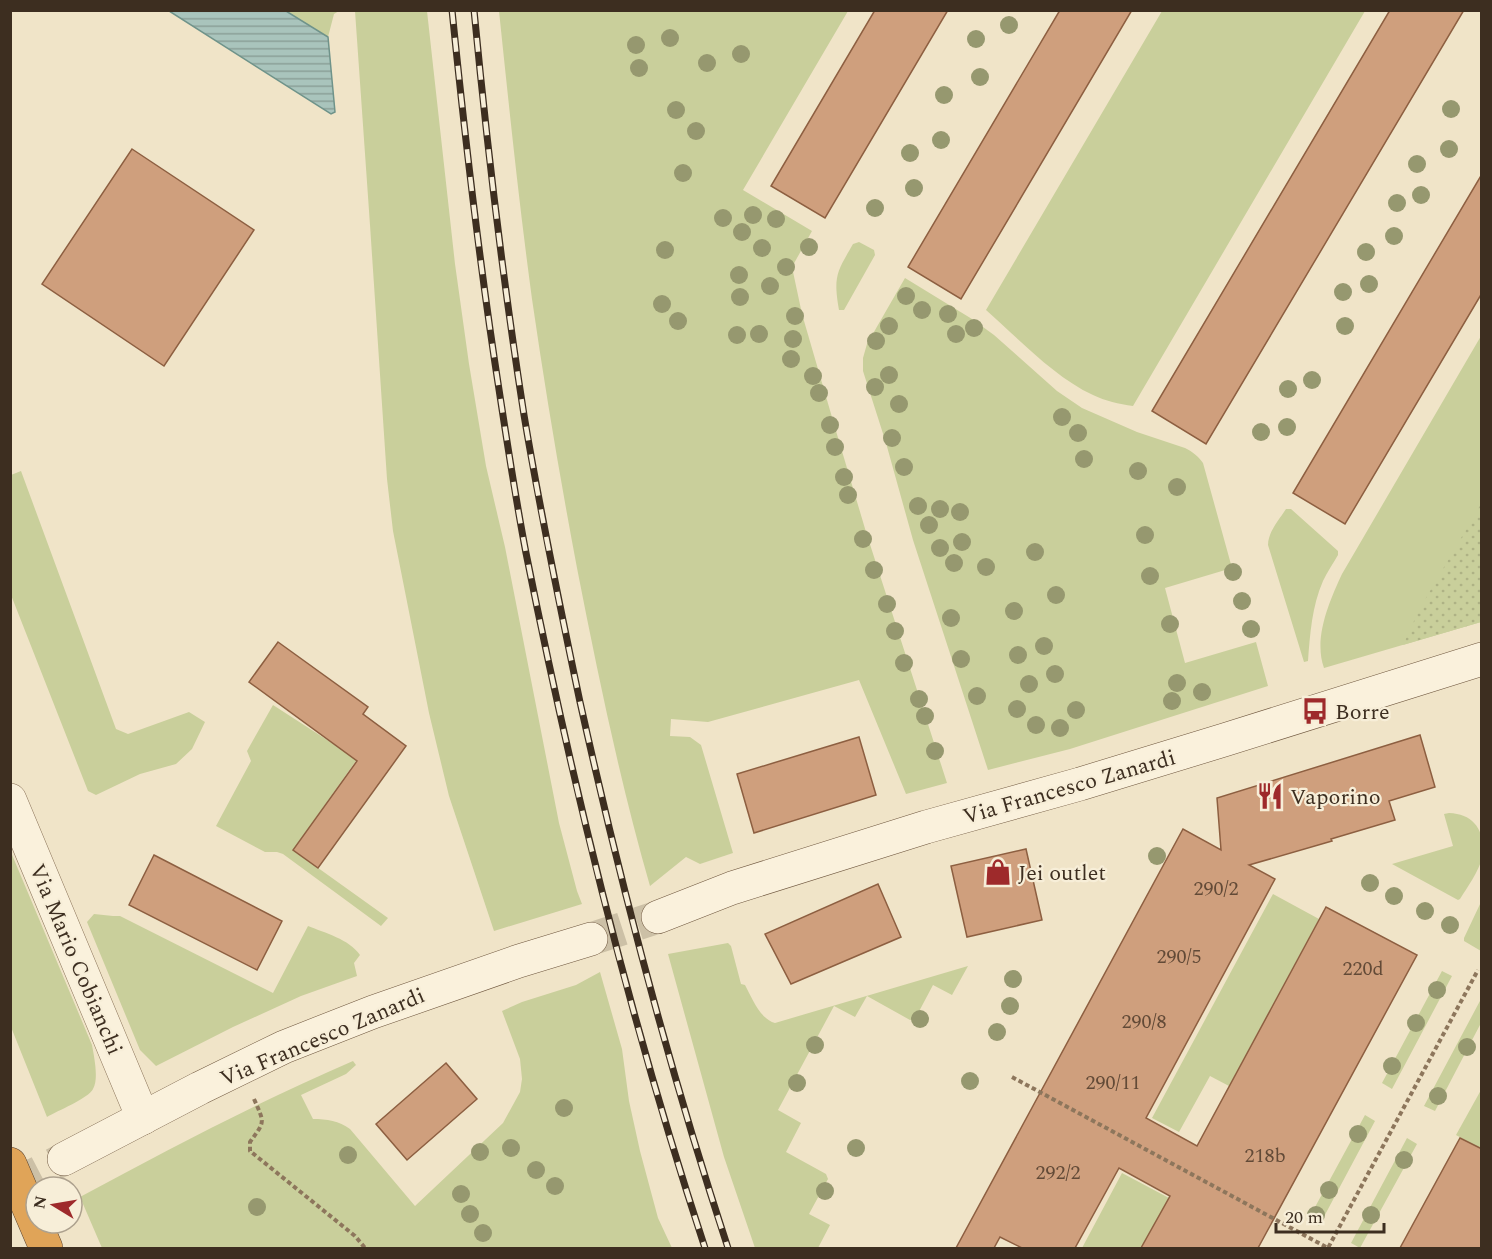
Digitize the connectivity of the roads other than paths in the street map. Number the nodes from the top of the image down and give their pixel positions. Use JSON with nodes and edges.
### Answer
{"nodes":[{"id":1,"x":1482,"y":659,"type":"edge"},
{"id":2,"x":10,"y":800,"type":"edge"},
{"id":3,"x":658,"y":917,"type":"tunnel mouth"},
{"id":4,"x":591,"y":939,"type":"tunnel mouth"},
{"id":5,"x":143,"y":1118,"type":"junction"},
{"id":6,"x":64,"y":1159,"type":"tunnel mouth"},
{"id":7,"x":10,"y":1164,"type":"edge"},
{"id":8,"x":46,"y":1248,"type":"edge"}],
"edges":[{"from":1,"to":3,"type":"main road","name":"Via Francesco Zanardi"},
{"from":2,"to":5,"type":"main road","name":"Via Mario Cobianchi"},
{"from":4,"to":5,"type":"main road","name":"Via Francesco Zanardi"},
{"from":5,"to":6,"type":"main road","name":"Via Francesco Zanardi"},
{"from":7,"to":8,"type":"highway"}]}
